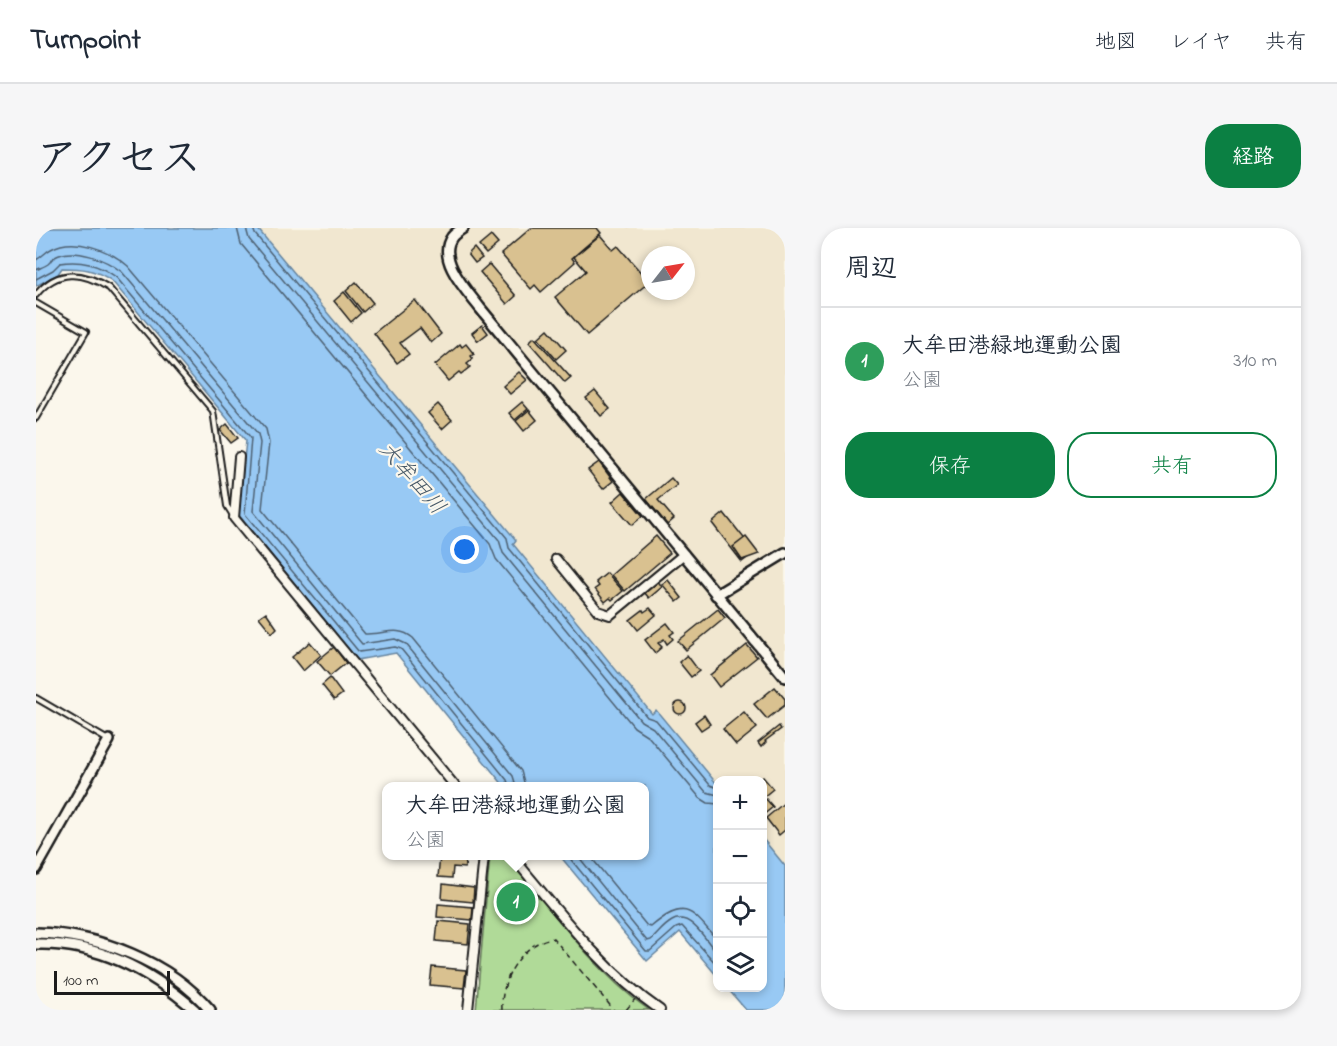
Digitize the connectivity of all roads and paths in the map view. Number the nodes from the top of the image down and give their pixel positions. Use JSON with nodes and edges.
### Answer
{"nodes":[{"id":1,"x":463,"y":228,"type":"edge"},
{"id":2,"x":36,"y":295,"type":"edge"},
{"id":3,"x":36,"y":303,"type":"edge"},
{"id":4,"x":36,"y":418,"type":"edge"},
{"id":5,"x":239,"y":457,"type":"dead end"},
{"id":6,"x":234,"y":518,"type":"junction"},
{"id":7,"x":785,"y":553,"type":"edge"},
{"id":8,"x":684,"y":554,"type":"junction"},
{"id":9,"x":556,"y":559,"type":"dead end"},
{"id":10,"x":716,"y":595,"type":"junction"},
{"id":11,"x":785,"y":677,"type":"edge"},
{"id":12,"x":36,"y":698,"type":"edge"},
{"id":13,"x":109,"y":740,"type":"joint"},
{"id":14,"x":452,"y":782,"type":"edge"},
{"id":15,"x":483,"y":860,"type":"edge"},
{"id":16,"x":516,"y":860,"type":"edge"},
{"id":17,"x":36,"y":867,"type":"edge"},
{"id":18,"x":36,"y":933,"type":"edge"},
{"id":19,"x":36,"y":944,"type":"edge"},
{"id":20,"x":639,"y":995,"type":"junction"},
{"id":21,"x":195,"y":1010,"type":"edge"},
{"id":22,"x":210,"y":1010,"type":"edge"},
{"id":23,"x":468,"y":1010,"type":"edge"},
{"id":24,"x":502,"y":1010,"type":"edge"},
{"id":25,"x":614,"y":1010,"type":"edge"},
{"id":26,"x":626,"y":1010,"type":"edge"},
{"id":27,"x":660,"y":1010,"type":"edge"}],
"edges":[{"from":1,"to":8,"type":"street"},
{"from":2,"to":6,"type":"lane"},
{"from":3,"to":4,"type":"lane"},
{"from":5,"to":6,"type":"street"},
{"from":6,"to":14,"type":"street"},
{"from":7,"to":10,"type":"street"},
{"from":8,"to":9,"type":"street"},
{"from":8,"to":10,"type":"street"},
{"from":10,"to":11,"type":"street"},
{"from":12,"to":13,"type":"lane"},
{"from":13,"to":17,"type":"street"},
{"from":15,"to":23,"type":"street"},
{"from":16,"to":20,"type":"street"},
{"from":18,"to":22,"type":"street"},
{"from":19,"to":21,"type":"street"},
{"from":20,"to":26,"type":"path"},
{"from":20,"to":27,"type":"street"},
{"from":24,"to":25,"type":"path"}]}
